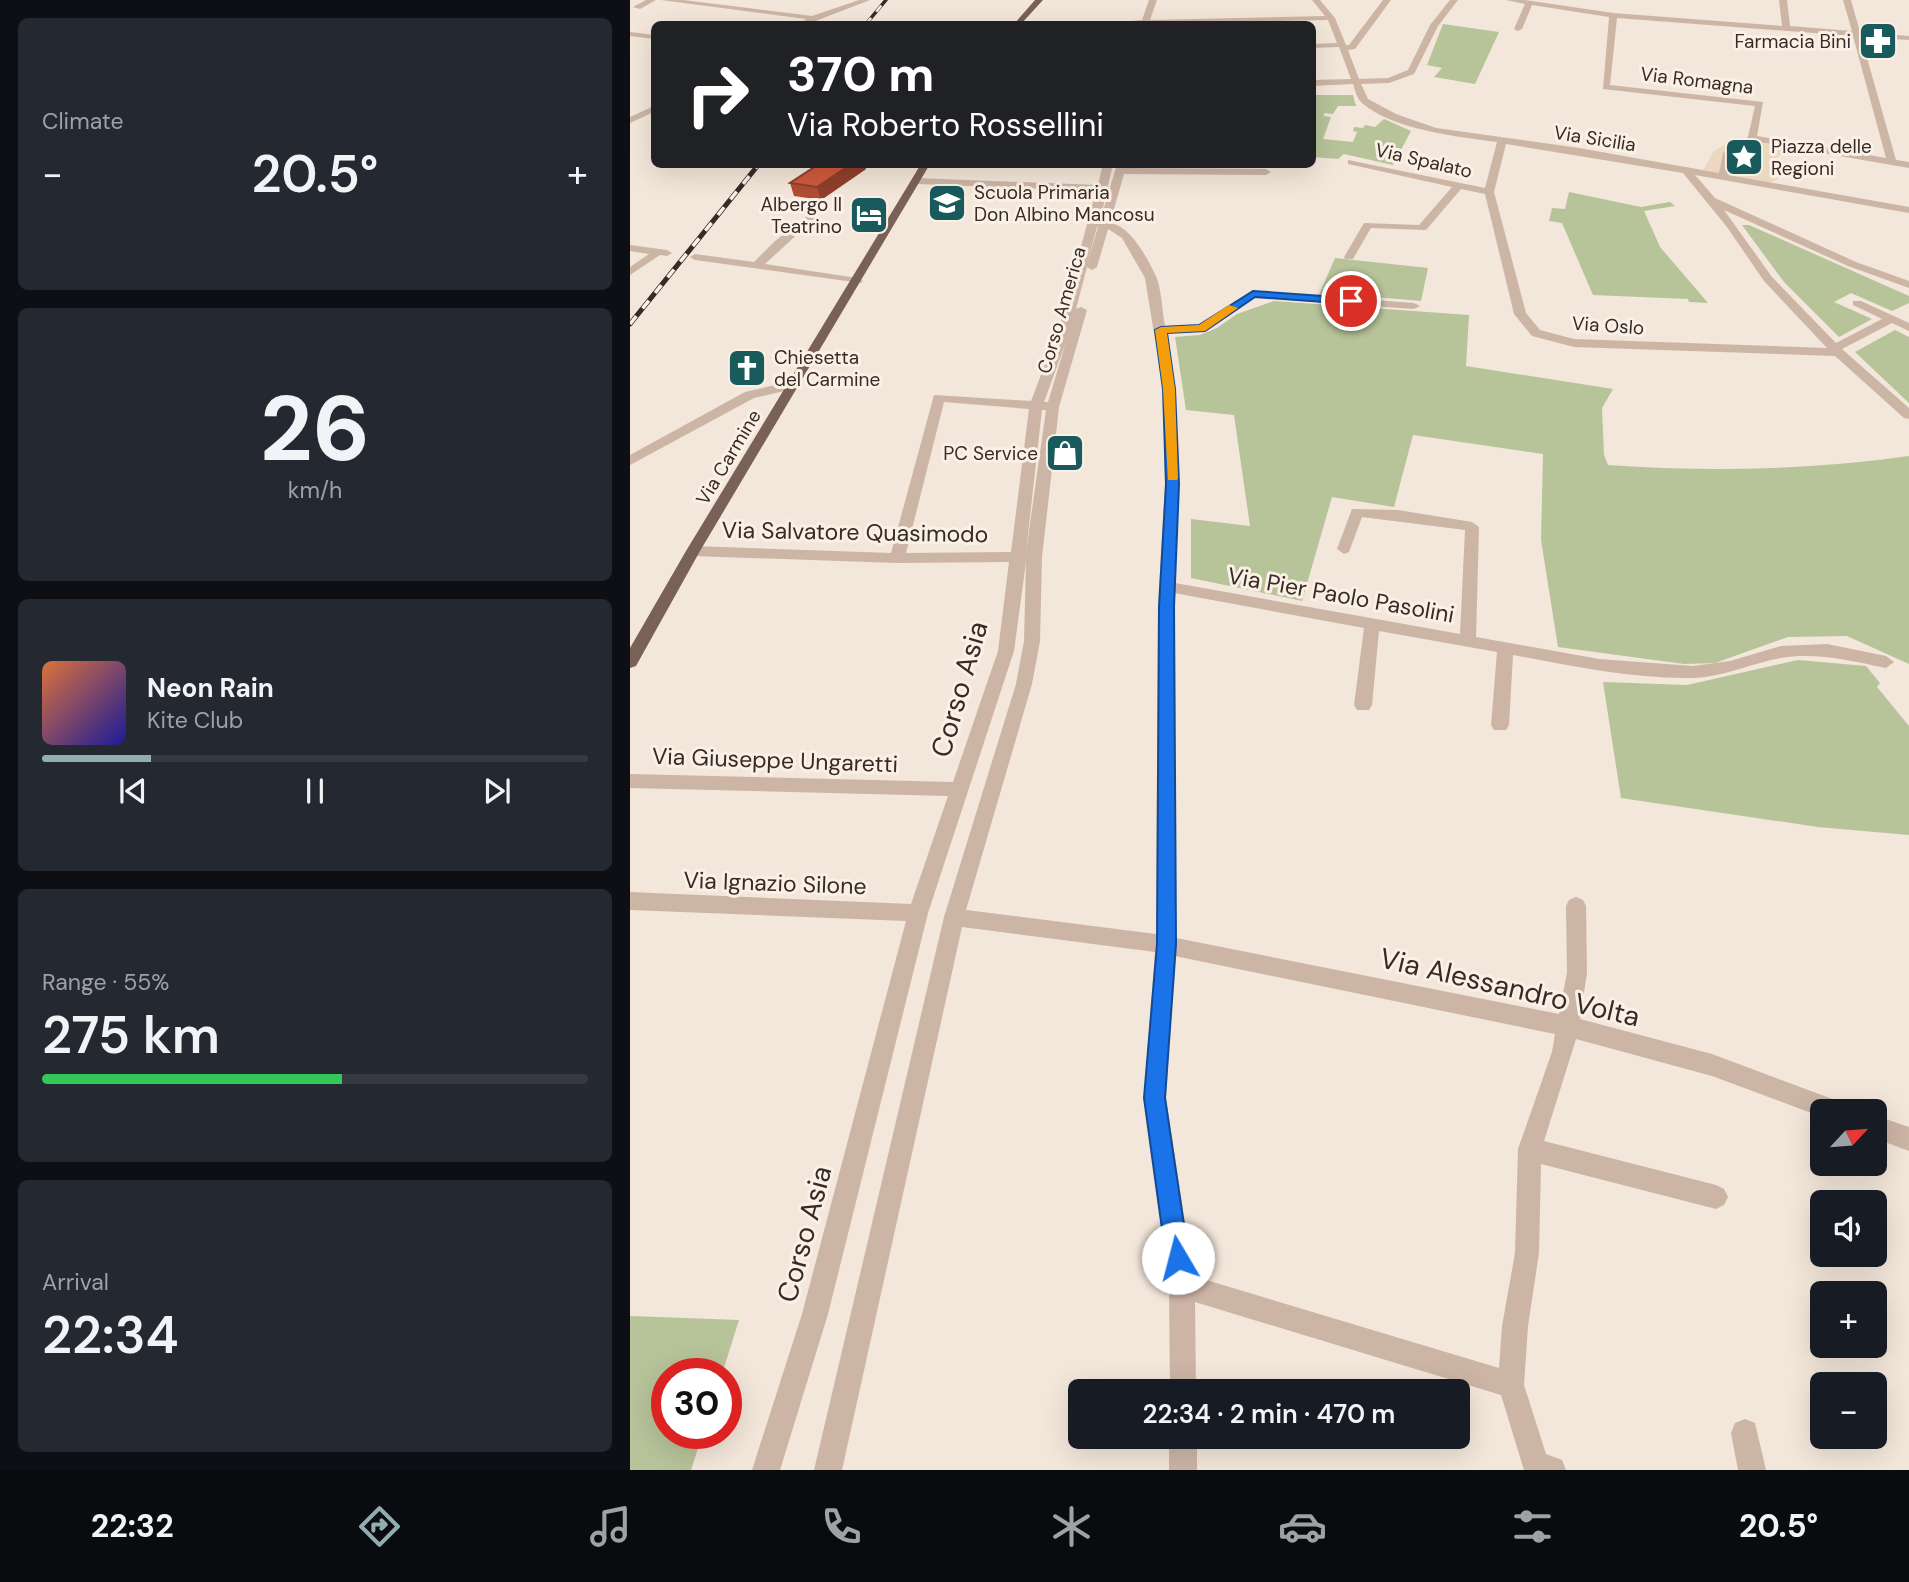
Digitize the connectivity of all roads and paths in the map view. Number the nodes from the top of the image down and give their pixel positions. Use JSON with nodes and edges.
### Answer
{"nodes":[{"id":1,"x":652,"y":0,"type":"edge"},
{"id":2,"x":664,"y":0,"type":"edge"},
{"id":3,"x":733,"y":0,"type":"edge"},
{"id":4,"x":866,"y":0,"type":"edge"},
{"id":5,"x":1039,"y":0,"type":"edge"},
{"id":6,"x":1153,"y":0,"type":"edge"},
{"id":7,"x":1316,"y":0,"type":"edge"},
{"id":8,"x":1387,"y":0,"type":"edge"},
{"id":9,"x":1454,"y":0,"type":"edge"},
{"id":10,"x":1510,"y":0,"type":"edge"},
{"id":11,"x":1596,"y":0,"type":"edge"},
{"id":12,"x":1783,"y":0,"type":"edge"},
{"id":13,"x":1847,"y":0,"type":"edge"},
{"id":14,"x":1525,"y":2,"type":"edge"},
{"id":15,"x":716,"y":6,"type":"junction"},
{"id":16,"x":637,"y":7,"type":"dead end"},
{"id":17,"x":1661,"y":8,"type":"dead end"},
{"id":18,"x":1590,"y":12,"type":"junction"},
{"id":19,"x":1613,"y":15,"type":"junction"},
{"id":20,"x":813,"y":18,"type":"junction"},
{"id":21,"x":1331,"y":18,"type":"junction"},
{"id":22,"x":1660,"y":18,"type":"junction"},
{"id":23,"x":808,"y":21,"type":"edge"},
{"id":24,"x":1020,"y":21,"type":"edge"},
{"id":25,"x":1146,"y":21,"type":"edge"},
{"id":26,"x":1238,"y":21,"type":"edge"},
{"id":27,"x":1518,"y":29,"type":"dead end"},
{"id":28,"x":1786,"y":29,"type":"junction"},
{"id":29,"x":630,"y":34,"type":"edge"},
{"id":30,"x":1858,"y":35,"type":"junction"},
{"id":31,"x":651,"y":37,"type":"edge"},
{"id":32,"x":1909,"y":38,"type":"edge"},
{"id":33,"x":1316,"y":46,"type":"edge"},
{"id":34,"x":1343,"y":47,"type":"junction"},
{"id":35,"x":1357,"y":82,"type":"junction"},
{"id":36,"x":1316,"y":83,"type":"edge"},
{"id":37,"x":651,"y":110,"type":"edge"},
{"id":38,"x":630,"y":120,"type":"edge"},
{"id":39,"x":1752,"y":138,"type":"junction"},
{"id":40,"x":1502,"y":142,"type":"junction"},
{"id":41,"x":1351,"y":162,"type":"dead end"},
{"id":42,"x":1892,"y":162,"type":"junction"},
{"id":43,"x":1909,"y":165,"type":"edge"},
{"id":44,"x":924,"y":168,"type":"edge"},
{"id":45,"x":1116,"y":168,"type":"edge"},
{"id":46,"x":1117,"y":168,"type":"edge"},
{"id":47,"x":1147,"y":168,"type":"edge"},
{"id":48,"x":1266,"y":172,"type":"dead end"},
{"id":49,"x":1687,"y":172,"type":"junction"},
{"id":50,"x":1723,"y":176,"type":"junction"},
{"id":51,"x":918,"y":181,"type":"junction"},
{"id":52,"x":1457,"y":187,"type":"junction"},
{"id":53,"x":1102,"y":188,"type":"junction"},
{"id":54,"x":1489,"y":192,"type":"junction"},
{"id":55,"x":1710,"y":199,"type":"junction"},
{"id":56,"x":1909,"y":210,"type":"edge"},
{"id":57,"x":811,"y":216,"type":"dead end"},
{"id":58,"x":1753,"y":219,"type":"junction"},
{"id":59,"x":1099,"y":224,"type":"junction"},
{"id":60,"x":1731,"y":225,"type":"junction"},
{"id":61,"x":630,"y":248,"type":"edge"},
{"id":62,"x":695,"y":257,"type":"dead end"},
{"id":63,"x":1349,"y":257,"type":"dead end"},
{"id":64,"x":757,"y":266,"type":"junction"},
{"id":65,"x":630,"y":272,"type":"edge"},
{"id":66,"x":856,"y":281,"type":"junction"},
{"id":67,"x":1909,"y":285,"type":"edge"},
{"id":68,"x":1857,"y":303,"type":"dead end"},
{"id":69,"x":1414,"y":306,"type":"dead end"},
{"id":70,"x":1891,"y":319,"type":"junction"},
{"id":71,"x":1909,"y":327,"type":"edge"},
{"id":72,"x":1161,"y":330,"type":"junction"},
{"id":73,"x":1836,"y":350,"type":"junction"},
{"id":74,"x":793,"y":385,"type":"junction"},
{"id":75,"x":1036,"y":405,"type":"junction"},
{"id":76,"x":1053,"y":407,"type":"junction"},
{"id":77,"x":1909,"y":415,"type":"edge"},
{"id":78,"x":630,"y":461,"type":"edge"},
{"id":79,"x":1343,"y":549,"type":"dead end"},
{"id":80,"x":693,"y":551,"type":"junction"},
{"id":81,"x":1026,"y":557,"type":"junction"},
{"id":82,"x":897,"y":558,"type":"junction"},
{"id":83,"x":1169,"y":587,"type":"junction"},
{"id":84,"x":1373,"y":624,"type":"junction"},
{"id":85,"x":1468,"y":641,"type":"junction"},
{"id":86,"x":1505,"y":649,"type":"junction"},
{"id":87,"x":1886,"y":662,"type":"dead end"},
{"id":88,"x":630,"y":663,"type":"edge"},
{"id":89,"x":1363,"y":705,"type":"dead end"},
{"id":90,"x":1500,"y":725,"type":"dead end"},
{"id":91,"x":630,"y":781,"type":"edge"},
{"id":92,"x":961,"y":789,"type":"junction"},
{"id":93,"x":630,"y":901,"type":"edge"},
{"id":94,"x":1576,"y":906,"type":"dead end"},
{"id":95,"x":918,"y":913,"type":"junction"},
{"id":96,"x":954,"y":917,"type":"junction"},
{"id":97,"x":1166,"y":944,"type":"junction"},
{"id":98,"x":1566,"y":1027,"type":"junction"},
{"id":99,"x":1810,"y":1102,"type":"edge"},
{"id":100,"x":1887,"y":1131,"type":"edge"},
{"id":101,"x":1909,"y":1139,"type":"edge"},
{"id":102,"x":1530,"y":1149,"type":"junction"},
{"id":103,"x":1716,"y":1197,"type":"dead end"},
{"id":104,"x":1182,"y":1285,"type":"junction"},
{"id":105,"x":1183,"y":1379,"type":"edge"},
{"id":106,"x":1511,"y":1385,"type":"junction"},
{"id":107,"x":1745,"y":1433,"type":"dead end"},
{"id":108,"x":1183,"y":1449,"type":"edge"},
{"id":109,"x":1542,"y":1468,"type":"edge"},
{"id":110,"x":766,"y":1470,"type":"edge"},
{"id":111,"x":828,"y":1470,"type":"edge"},
{"id":112,"x":1183,"y":1470,"type":"edge"},
{"id":113,"x":1752,"y":1470,"type":"edge"}],
"edges":[{"from":1,"to":16,"type":"street"},
{"from":2,"to":15,"type":"street"},
{"from":3,"to":15,"type":"street"},
{"from":4,"to":20,"type":"street"},
{"from":5,"to":24,"type":"main road"},
{"from":6,"to":25,"type":"street"},
{"from":7,"to":21,"type":"street","name":"Via Sicilia"},
{"from":8,"to":34,"type":"street"},
{"from":9,"to":35,"type":"street"},
{"from":10,"to":14,"type":"street"},
{"from":11,"to":18,"type":"street"},
{"from":12,"to":28,"type":"street"},
{"from":13,"to":30,"type":"street"},
{"from":14,"to":18,"type":"street"},
{"from":14,"to":27,"type":"street"},
{"from":15,"to":20,"type":"street"},
{"from":17,"to":22,"type":"street"},
{"from":18,"to":19,"type":"street"},
{"from":19,"to":22,"type":"street"},
{"from":19,"to":39,"type":"street","name":"Via Romagna"},
{"from":20,"to":23,"type":"street"},
{"from":21,"to":26,"type":"street"},
{"from":21,"to":34,"type":"street","name":"Via Sicilia"},
{"from":22,"to":28,"type":"street"},
{"from":28,"to":30,"type":"street"},
{"from":29,"to":31,"type":"street"},
{"from":30,"to":32,"type":"street"},
{"from":30,"to":42,"type":"street"},
{"from":33,"to":34,"type":"street"},
{"from":34,"to":35,"type":"street","name":"Via Sicilia"},
{"from":35,"to":36,"type":"street"},
{"from":35,"to":40,"type":"street","name":"Via Sicilia"},
{"from":37,"to":38,"type":"street"},
{"from":39,"to":42,"type":"street"},
{"from":39,"to":50,"type":"street"},
{"from":40,"to":49,"type":"street","name":"Via Sicilia"},
{"from":40,"to":54,"type":"street","name":"Via Oslo"},
{"from":41,"to":52,"type":"street","name":"Via Spalato"},
{"from":42,"to":43,"type":"street"},
{"from":44,"to":51,"type":"main road","name":"Via Carmine"},
{"from":45,"to":53,"type":"street","name":"Corso America"},
{"from":46,"to":59,"type":"street","name":"Corso America"},
{"from":47,"to":48,"type":"street"},
{"from":49,"to":50,"type":"street","name":"Via Sicilia"},
{"from":49,"to":55,"type":"street"},
{"from":50,"to":56,"type":"street","name":"Via Sicilia"},
{"from":51,"to":53,"type":"street"},
{"from":51,"to":66,"type":"main road","name":"Via Carmine"},
{"from":52,"to":54,"type":"street","name":"Via Spalato"},
{"from":52,"to":63,"type":"street"},
{"from":53,"to":59,"type":"street","name":"Corso America"},
{"from":54,"to":73,"type":"street","name":"Via Oslo"},
{"from":55,"to":58,"type":"street"},
{"from":55,"to":60,"type":"street"},
{"from":57,"to":64,"type":"street"},
{"from":58,"to":60,"type":"street"},
{"from":58,"to":67,"type":"street"},
{"from":59,"to":72,"type":"street"},
{"from":59,"to":75,"type":"street","name":"Corso America"},
{"from":59,"to":76,"type":"street","name":"Corso America"},
{"from":60,"to":73,"type":"street"},
{"from":61,"to":65,"type":"street"},
{"from":62,"to":64,"type":"street"},
{"from":64,"to":66,"type":"street"},
{"from":66,"to":74,"type":"main road","name":"Via Carmine"},
{"from":68,"to":70,"type":"street"},
{"from":69,"to":72,"type":"street"},
{"from":70,"to":71,"type":"street"},
{"from":70,"to":73,"type":"street"},
{"from":72,"to":83,"type":"street"},
{"from":73,"to":77,"type":"street"},
{"from":74,"to":78,"type":"street"},
{"from":74,"to":80,"type":"main road","name":"Via Carmine"},
{"from":75,"to":76,"type":"street","name":"Corso America"},
{"from":75,"to":81,"type":"street","name":"Corso America"},
{"from":75,"to":82,"type":"street"},
{"from":76,"to":81,"type":"street","name":"Corso America"},
{"from":79,"to":85,"type":"street"},
{"from":80,"to":82,"type":"street","name":"Via Salvatore Quasimodo"},
{"from":80,"to":88,"type":"main road","name":"Via Carmine"},
{"from":81,"to":82,"type":"street","name":"Via Salvatore Quasimodo"},
{"from":81,"to":92,"type":"street","name":"Corso Asia"},
{"from":81,"to":96,"type":"street"},
{"from":83,"to":84,"type":"street","name":"Via Pier Paolo Pasolini"},
{"from":83,"to":97,"type":"street"},
{"from":84,"to":85,"type":"street","name":"Via Pier Paolo Pasolini"},
{"from":84,"to":89,"type":"street"},
{"from":85,"to":86,"type":"street","name":"Via Pier Paolo Pasolini"},
{"from":86,"to":87,"type":"street","name":"Via Pier Paolo Pasolini"},
{"from":86,"to":90,"type":"street"},
{"from":91,"to":92,"type":"street","name":"Via Giuseppe Ungaretti"},
{"from":92,"to":95,"type":"street","name":"Corso Asia"},
{"from":93,"to":95,"type":"street","name":"Via Ignazio Silone"},
{"from":94,"to":98,"type":"street"},
{"from":95,"to":110,"type":"street","name":"Corso Asia"},
{"from":96,"to":97,"type":"street","name":"Via Alessandro Volta"},
{"from":96,"to":111,"type":"street"},
{"from":97,"to":98,"type":"street","name":"Via Alessandro Volta"},
{"from":97,"to":104,"type":"street"},
{"from":98,"to":99,"type":"street","name":"Via Alessandro Volta"},
{"from":98,"to":102,"type":"street"},
{"from":100,"to":101,"type":"street"},
{"from":102,"to":103,"type":"street"},
{"from":102,"to":106,"type":"street"},
{"from":104,"to":105,"type":"street"},
{"from":104,"to":106,"type":"street"},
{"from":106,"to":109,"type":"street"},
{"from":107,"to":113,"type":"street"},
{"from":108,"to":112,"type":"street"}]}
